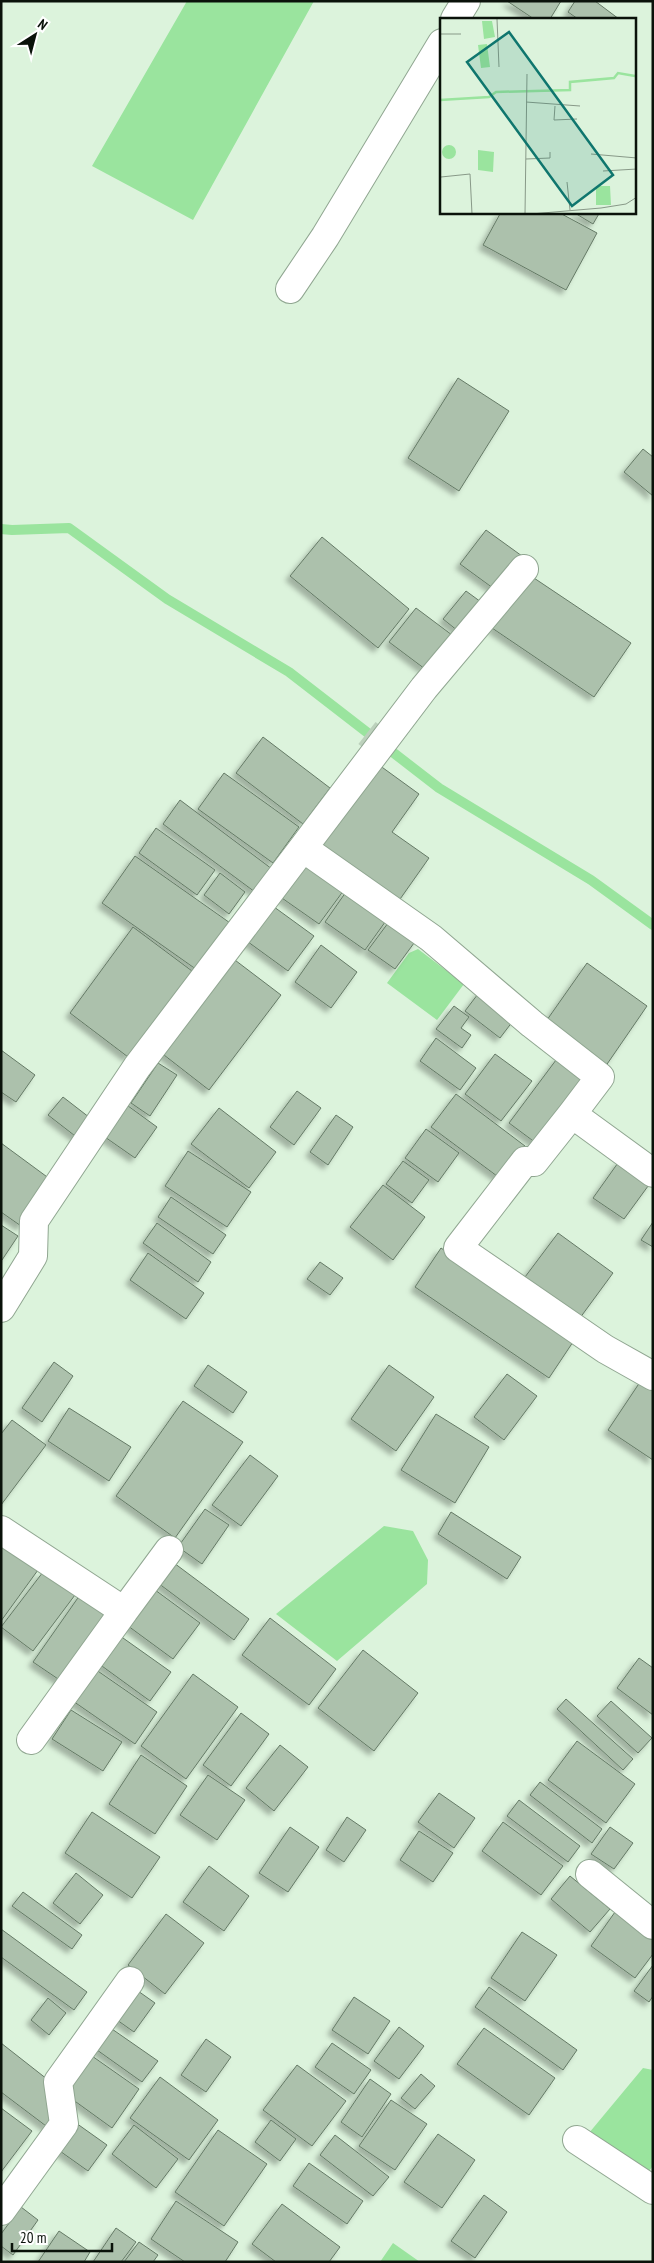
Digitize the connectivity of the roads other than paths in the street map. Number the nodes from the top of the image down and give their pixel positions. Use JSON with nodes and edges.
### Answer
{"nodes":[{"id":1,"x":466,"y":1,"type":"edge"},
{"id":2,"x":456,"y":18,"type":"edge"},
{"id":3,"x":440,"y":46,"type":"edge"},
{"id":4,"x":290,"y":289,"type":"dead end"},
{"id":5,"x":524,"y":569,"type":"dead end"},
{"id":6,"x":303,"y":848,"type":"junction"},
{"id":7,"x":572,"y":1114,"type":"junction"},
{"id":8,"x":653,"y":1173,"type":"edge"},
{"id":9,"x":1,"y":1308,"type":"edge"},
{"id":10,"x":653,"y":1376,"type":"edge"},
{"id":11,"x":1,"y":1530,"type":"edge"},
{"id":12,"x":169,"y":1550,"type":"dead end"},
{"id":13,"x":124,"y":1611,"type":"junction"},
{"id":14,"x":31,"y":1740,"type":"dead end"},
{"id":15,"x":590,"y":1874,"type":"dead end"},
{"id":16,"x":653,"y":1925,"type":"edge"},
{"id":17,"x":130,"y":1981,"type":"dead end"},
{"id":18,"x":576,"y":2140,"type":"dead end"},
{"id":19,"x":653,"y":2190,"type":"edge"},
{"id":20,"x":1,"y":2211,"type":"edge"}],
"edges":[{"from":1,"to":2,"type":"street"},
{"from":3,"to":4,"type":"street"},
{"from":5,"to":6,"type":"street"},
{"from":6,"to":7,"type":"street"},
{"from":6,"to":9,"type":"street"},
{"from":7,"to":8,"type":"street"},
{"from":7,"to":10,"type":"street"},
{"from":11,"to":13,"type":"street"},
{"from":12,"to":13,"type":"street"},
{"from":13,"to":14,"type":"street"},
{"from":15,"to":16,"type":"street"},
{"from":17,"to":20,"type":"street"},
{"from":18,"to":19,"type":"street"}]}
